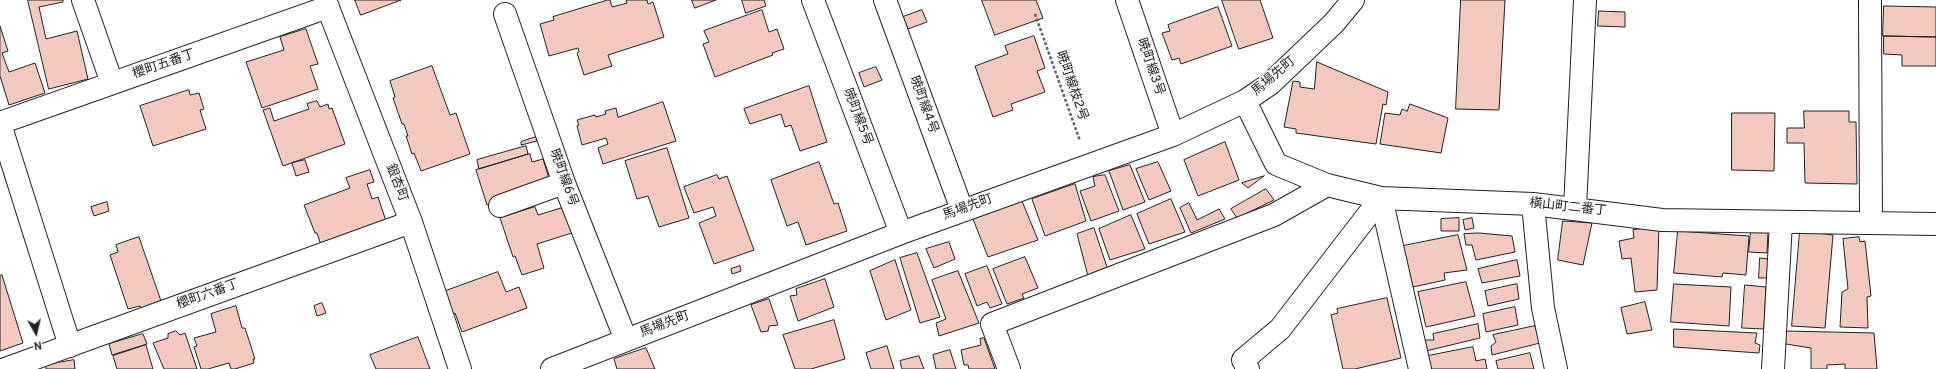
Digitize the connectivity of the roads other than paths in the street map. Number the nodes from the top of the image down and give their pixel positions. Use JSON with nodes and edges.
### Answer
{"nodes":[{"id":1,"x":83,"y":0,"type":"edge"},
{"id":2,"x":813,"y":0,"type":"edge"},
{"id":3,"x":884,"y":0,"type":"edge"},
{"id":4,"x":1126,"y":0,"type":"edge"},
{"id":5,"x":1353,"y":0,"type":"edge"},
{"id":6,"x":1586,"y":0,"type":"edge"},
{"id":7,"x":1870,"y":0,"type":"edge"},
{"id":8,"x":326,"y":4,"type":"edge"},
{"id":9,"x":505,"y":14,"type":"dead end"},
{"id":10,"x":112,"y":83,"type":"junction"},
{"id":11,"x":1245,"y":101,"type":"junction"},
{"id":12,"x":0,"y":124,"type":"edge"},
{"id":13,"x":1173,"y":135,"type":"junction"},
{"id":14,"x":564,"y":182,"type":"junction"},
{"id":15,"x":1327,"y":186,"type":"junction"},
{"id":16,"x":1381,"y":198,"type":"junction"},
{"id":17,"x":1533,"y":204,"type":"junction"},
{"id":18,"x":500,"y":206,"type":"dead end"},
{"id":19,"x":1575,"y":208,"type":"junction"},
{"id":20,"x":962,"y":210,"type":"junction"},
{"id":21,"x":411,"y":222,"type":"junction"},
{"id":22,"x":1781,"y":222,"type":"junction"},
{"id":23,"x":1871,"y":223,"type":"junction"},
{"id":24,"x":1936,"y":224,"type":"edge"},
{"id":25,"x":901,"y":233,"type":"junction"},
{"id":26,"x":626,"y":340,"type":"junction"},
{"id":27,"x":70,"y":346,"type":"junction"},
{"id":28,"x":5,"y":369,"type":"edge"},
{"id":29,"x":460,"y":369,"type":"edge"},
{"id":30,"x":552,"y":369,"type":"edge"},
{"id":31,"x":1009,"y":369,"type":"edge"},
{"id":32,"x":1248,"y":369,"type":"edge"},
{"id":33,"x":1420,"y":369,"type":"edge"},
{"id":34,"x":1556,"y":369,"type":"edge"},
{"id":35,"x":1774,"y":369,"type":"edge"}],
"edges":[{"from":1,"to":10,"type":"street"},
{"from":2,"to":25,"type":"street","name":"暁町線5号"},
{"from":3,"to":20,"type":"street","name":"暁町線4号"},
{"from":4,"to":13,"type":"street","name":"暁町線3号"},
{"from":5,"to":11,"type":"street","name":"馬場先町"},
{"from":6,"to":19,"type":"street"},
{"from":7,"to":23,"type":"street"},
{"from":8,"to":10,"type":"street","name":"櫻町五番丁"},
{"from":8,"to":21,"type":"street","name":"銀杏町"},
{"from":9,"to":14,"type":"street","name":"暁町線6号"},
{"from":10,"to":12,"type":"street","name":"櫻町五番丁"},
{"from":11,"to":13,"type":"street","name":"馬場先町"},
{"from":11,"to":15,"type":"street","name":"横山町二番丁"},
{"from":12,"to":27,"type":"street"},
{"from":13,"to":20,"type":"street","name":"馬場先町"},
{"from":14,"to":18,"type":"street"},
{"from":14,"to":26,"type":"street","name":"暁町線6号"},
{"from":15,"to":16,"type":"street","name":"横山町二番丁"},
{"from":15,"to":31,"type":"street"},
{"from":16,"to":17,"type":"street","name":"横山町二番丁"},
{"from":16,"to":32,"type":"street"},
{"from":16,"to":33,"type":"street"},
{"from":17,"to":19,"type":"street","name":"横山町二番丁"},
{"from":17,"to":34,"type":"street"},
{"from":19,"to":22,"type":"street","name":"横山町二番丁"},
{"from":20,"to":25,"type":"street","name":"馬場先町"},
{"from":21,"to":27,"type":"street","name":"櫻町六番丁"},
{"from":21,"to":29,"type":"street","name":"銀杏町"},
{"from":22,"to":23,"type":"street","name":"横山町二番丁"},
{"from":22,"to":35,"type":"street"},
{"from":23,"to":24,"type":"street","name":"横山町二番丁"},
{"from":25,"to":26,"type":"street","name":"馬場先町"},
{"from":26,"to":30,"type":"street","name":"馬場先町"},
{"from":27,"to":28,"type":"street","name":"櫻町六番丁"}]}
